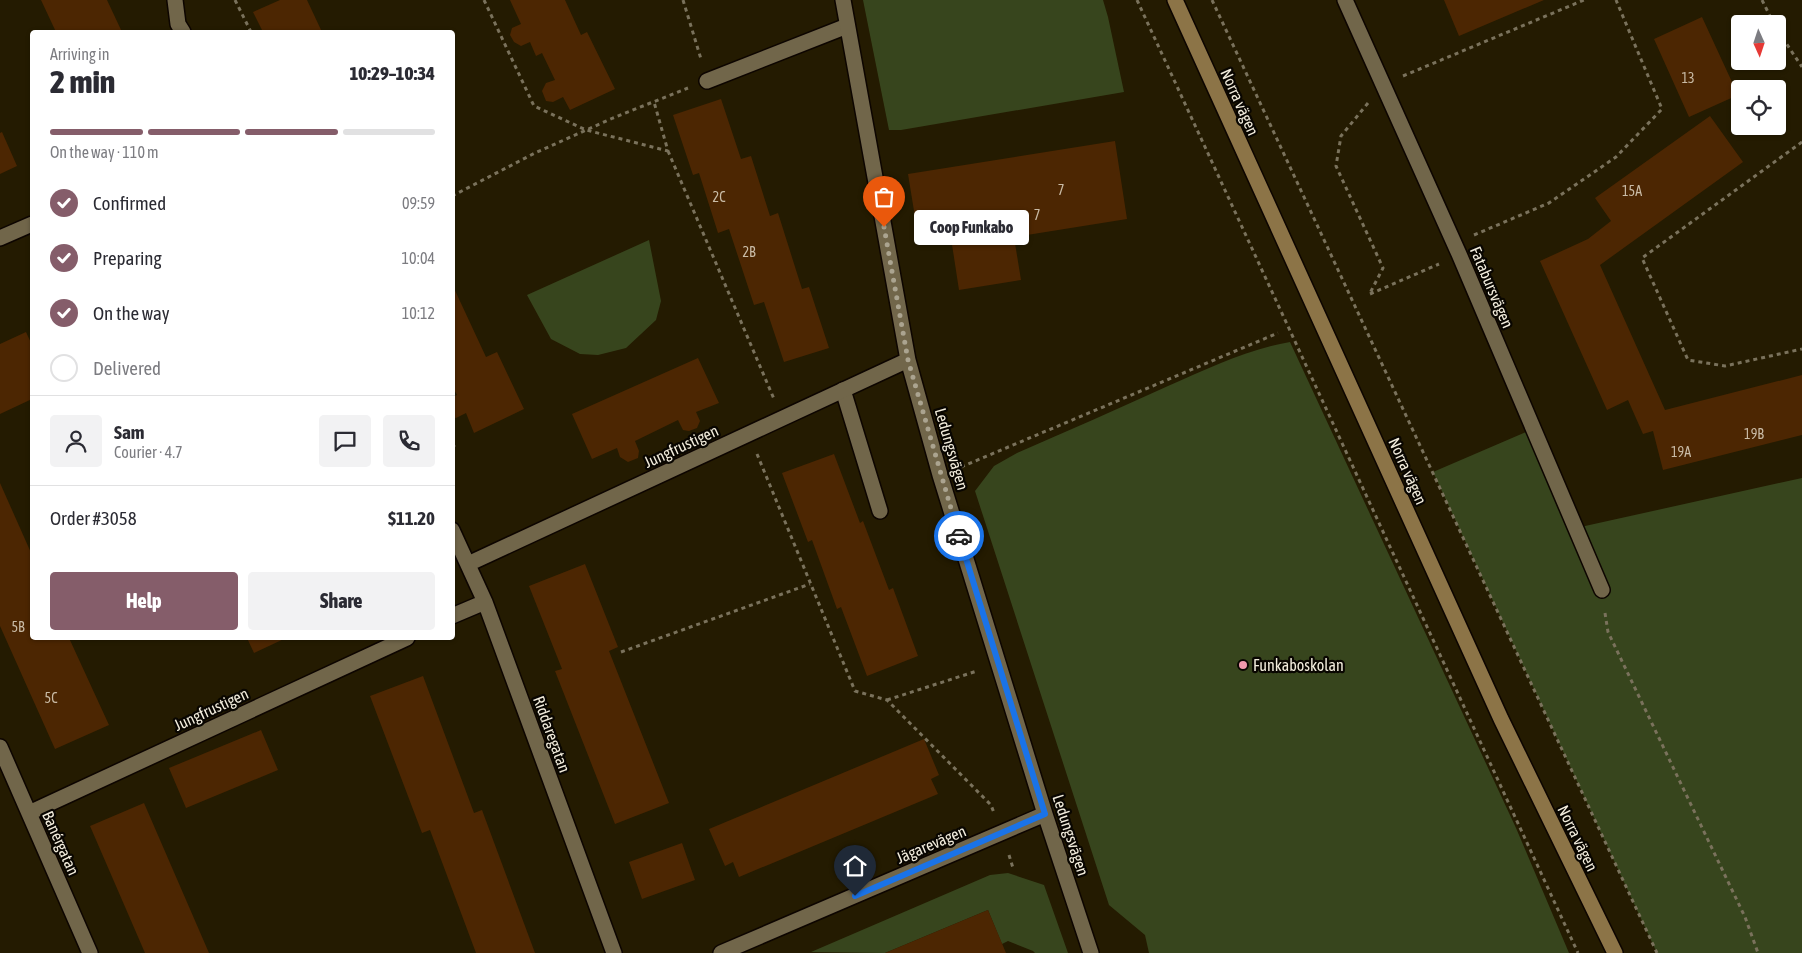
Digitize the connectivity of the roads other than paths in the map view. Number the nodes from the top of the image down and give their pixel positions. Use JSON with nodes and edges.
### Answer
{"nodes":[{"id":1,"x":175,"y":0,"type":"edge"},
{"id":2,"x":843,"y":0,"type":"edge"},
{"id":3,"x":1175,"y":0,"type":"edge"},
{"id":4,"x":1345,"y":0,"type":"edge"},
{"id":5,"x":847,"y":26,"type":"junction"},
{"id":6,"x":182,"y":30,"type":"edge"},
{"id":7,"x":708,"y":81,"type":"road end"},
{"id":8,"x":30,"y":225,"type":"edge"},
{"id":9,"x":0,"y":238,"type":"edge"},
{"id":10,"x":908,"y":360,"type":"junction"},
{"id":11,"x":843,"y":390,"type":"junction"},
{"id":12,"x":880,"y":511,"type":"dead end"},
{"id":13,"x":455,"y":536,"type":"edge"},
{"id":14,"x":468,"y":564,"type":"junction"},
{"id":15,"x":1602,"y":590,"type":"road end"},
{"id":16,"x":485,"y":602,"type":"junction"},
{"id":17,"x":455,"y":615,"type":"edge"},
{"id":18,"x":403,"y":640,"type":"edge"},
{"id":19,"x":0,"y":747,"type":"edge"},
{"id":20,"x":29,"y":813,"type":"junction"},
{"id":21,"x":1045,"y":814,"type":"junction"},
{"id":22,"x":90,"y":953,"type":"edge"},
{"id":23,"x":614,"y":953,"type":"edge"},
{"id":24,"x":721,"y":953,"type":"edge"},
{"id":25,"x":1091,"y":953,"type":"edge"},
{"id":26,"x":1615,"y":953,"type":"edge"}],
"edges":[{"from":1,"to":6,"type":"street"},
{"from":2,"to":5,"type":"street","name":"Ledungsvägen"},
{"from":3,"to":26,"type":"main road","name":"Norra vägen"},
{"from":4,"to":15,"type":"street","name":"Fatabursvägen"},
{"from":5,"to":7,"type":"street"},
{"from":5,"to":10,"type":"street","name":"Ledungsvägen"},
{"from":8,"to":9,"type":"street"},
{"from":10,"to":11,"type":"street","name":"Jungfrustigen"},
{"from":10,"to":21,"type":"street","name":"Ledungsvägen"},
{"from":11,"to":12,"type":"street"},
{"from":11,"to":14,"type":"street","name":"Jungfrustigen"},
{"from":13,"to":14,"type":"street","name":"Riddaregatan"},
{"from":14,"to":16,"type":"street","name":"Riddaregatan"},
{"from":16,"to":17,"type":"street"},
{"from":16,"to":23,"type":"street","name":"Riddaregatan"},
{"from":18,"to":20,"type":"street","name":"Jungfrustigen"},
{"from":19,"to":20,"type":"street","name":"Banérgatan"},
{"from":20,"to":22,"type":"street","name":"Banérgatan"},
{"from":21,"to":24,"type":"street","name":"Jägarevägen"},
{"from":21,"to":25,"type":"street","name":"Ledungsvägen"}]}
